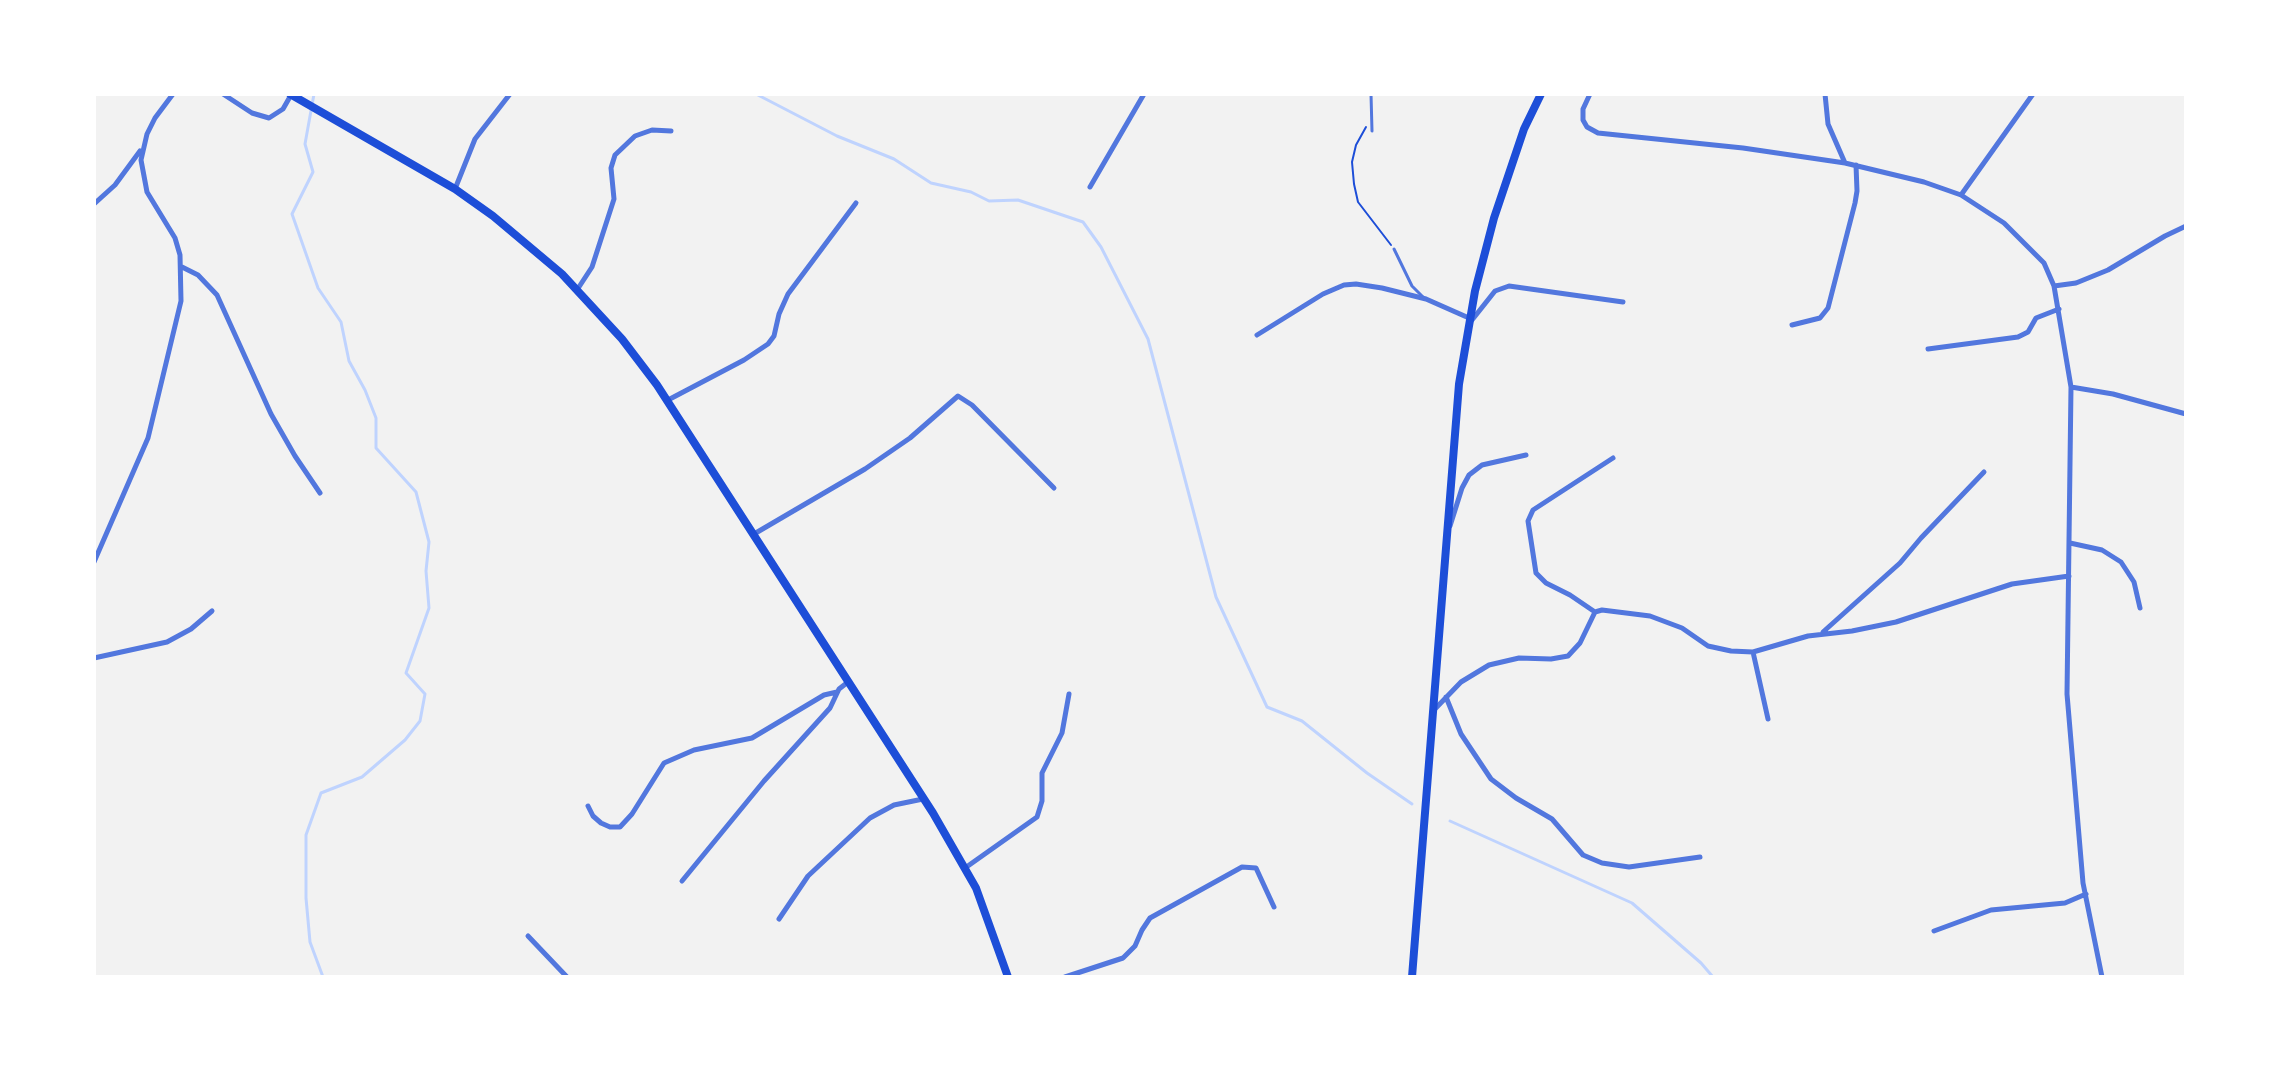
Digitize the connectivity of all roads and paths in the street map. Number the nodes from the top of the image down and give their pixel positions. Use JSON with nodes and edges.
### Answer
{"nodes":[{"id":1,"x":173,"y":94,"type":"edge"},
{"id":2,"x":223,"y":94,"type":"edge"},
{"id":3,"x":510,"y":94,"type":"edge"},
{"id":4,"x":1144,"y":94,"type":"edge"},
{"id":5,"x":1371,"y":94,"type":"edge"},
{"id":6,"x":1541,"y":94,"type":"edge"},
{"id":7,"x":1590,"y":94,"type":"edge"},
{"id":8,"x":1825,"y":94,"type":"edge"},
{"id":9,"x":2031,"y":94,"type":"edge"},
{"id":10,"x":293,"y":96,"type":"edge"},
{"id":11,"x":671,"y":131,"type":"dead end"},
{"id":12,"x":1372,"y":131,"type":"joint"},
{"id":13,"x":142,"y":149,"type":"junction"},
{"id":14,"x":1845,"y":163,"type":"junction"},
{"id":15,"x":1856,"y":165,"type":"junction"},
{"id":16,"x":1090,"y":187,"type":"dead end"},
{"id":17,"x":455,"y":189,"type":"junction"},
{"id":18,"x":1961,"y":195,"type":"junction"},
{"id":19,"x":856,"y":203,"type":"dead end"},
{"id":20,"x":94,"y":204,"type":"edge"},
{"id":21,"x":2186,"y":226,"type":"edge"},
{"id":22,"x":1394,"y":249,"type":"joint"},
{"id":23,"x":182,"y":267,"type":"junction"},
{"id":24,"x":2054,"y":286,"type":"junction"},
{"id":25,"x":577,"y":290,"type":"junction"},
{"id":26,"x":1426,"y":299,"type":"junction"},
{"id":27,"x":1623,"y":302,"type":"dead end"},
{"id":28,"x":2059,"y":309,"type":"junction"},
{"id":29,"x":1469,"y":321,"type":"junction"},
{"id":30,"x":1792,"y":325,"type":"dead end"},
{"id":31,"x":1257,"y":335,"type":"dead end"},
{"id":32,"x":1928,"y":349,"type":"dead end"},
{"id":33,"x":2071,"y":387,"type":"junction"},
{"id":34,"x":667,"y":401,"type":"junction"},
{"id":35,"x":2186,"y":414,"type":"edge"},
{"id":36,"x":1526,"y":455,"type":"dead end"},
{"id":37,"x":1613,"y":458,"type":"dead end"},
{"id":38,"x":1984,"y":472,"type":"dead end"},
{"id":39,"x":1054,"y":488,"type":"dead end"},
{"id":40,"x":320,"y":493,"type":"dead end"},
{"id":41,"x":753,"y":534,"type":"junction"},
{"id":42,"x":1445,"y":538,"type":"junction"},
{"id":43,"x":2070,"y":543,"type":"junction"},
{"id":44,"x":94,"y":562,"type":"edge"},
{"id":45,"x":2069,"y":576,"type":"junction"},
{"id":46,"x":2140,"y":608,"type":"dead end"},
{"id":47,"x":212,"y":611,"type":"dead end"},
{"id":48,"x":1595,"y":612,"type":"junction"},
{"id":49,"x":1823,"y":633,"type":"junction"},
{"id":50,"x":1753,"y":652,"type":"junction"},
{"id":51,"x":94,"y":658,"type":"edge"},
{"id":52,"x":848,"y":682,"type":"junction"},
{"id":53,"x":837,"y":692,"type":"junction"},
{"id":54,"x":1069,"y":694,"type":"dead end"},
{"id":55,"x":1446,"y":697,"type":"junction"},
{"id":56,"x":1432,"y":712,"type":"junction"},
{"id":57,"x":1768,"y":719,"type":"dead end"},
{"id":58,"x":923,"y":799,"type":"junction"},
{"id":59,"x":588,"y":806,"type":"dead end"},
{"id":60,"x":1700,"y":857,"type":"dead end"},
{"id":61,"x":965,"y":868,"type":"junction"},
{"id":62,"x":682,"y":881,"type":"dead end"},
{"id":63,"x":2086,"y":894,"type":"junction"},
{"id":64,"x":1274,"y":907,"type":"dead end"},
{"id":65,"x":779,"y":919,"type":"dead end"},
{"id":66,"x":1934,"y":931,"type":"dead end"},
{"id":67,"x":528,"y":936,"type":"dead end"},
{"id":68,"x":567,"y":977,"type":"edge"},
{"id":69,"x":1008,"y":977,"type":"edge"},
{"id":70,"x":1065,"y":977,"type":"edge"},
{"id":71,"x":1412,"y":977,"type":"edge"},
{"id":72,"x":2102,"y":977,"type":"edge"}],
"edges":[{"from":1,"to":13,"type":"street"},
{"from":2,"to":10,"type":"street"},
{"from":3,"to":17,"type":"street"},
{"from":4,"to":16,"type":"street"},
{"from":5,"to":12,"type":"lane"},
{"from":6,"to":29,"type":"main road"},
{"from":7,"to":14,"type":"street"},
{"from":8,"to":14,"type":"street"},
{"from":9,"to":18,"type":"street"},
{"from":10,"to":17,"type":"main road"},
{"from":11,"to":25,"type":"street"},
{"from":12,"to":22,"type":"path"},
{"from":13,"to":20,"type":"street"},
{"from":13,"to":23,"type":"street"},
{"from":14,"to":15,"type":"street"},
{"from":15,"to":18,"type":"street"},
{"from":15,"to":30,"type":"street"},
{"from":17,"to":25,"type":"main road"},
{"from":18,"to":24,"type":"street"},
{"from":19,"to":34,"type":"street"},
{"from":21,"to":24,"type":"street"},
{"from":22,"to":26,"type":"lane"},
{"from":23,"to":40,"type":"street"},
{"from":23,"to":44,"type":"street"},
{"from":24,"to":28,"type":"street"},
{"from":25,"to":34,"type":"main road"},
{"from":26,"to":29,"type":"street"},
{"from":26,"to":31,"type":"street"},
{"from":27,"to":29,"type":"street"},
{"from":28,"to":32,"type":"street"},
{"from":28,"to":33,"type":"street"},
{"from":29,"to":42,"type":"main road"},
{"from":33,"to":35,"type":"street"},
{"from":33,"to":43,"type":"street"},
{"from":34,"to":41,"type":"main road"},
{"from":36,"to":42,"type":"street"},
{"from":37,"to":48,"type":"street"},
{"from":38,"to":49,"type":"street"},
{"from":39,"to":41,"type":"street"},
{"from":41,"to":52,"type":"main road"},
{"from":42,"to":56,"type":"main road"},
{"from":43,"to":45,"type":"street"},
{"from":43,"to":46,"type":"street"},
{"from":45,"to":49,"type":"street"},
{"from":45,"to":63,"type":"street"},
{"from":47,"to":51,"type":"street"},
{"from":48,"to":50,"type":"street"},
{"from":48,"to":55,"type":"street"},
{"from":49,"to":50,"type":"street"},
{"from":50,"to":57,"type":"street"},
{"from":52,"to":53,"type":"street"},
{"from":52,"to":58,"type":"main road"},
{"from":53,"to":59,"type":"street"},
{"from":53,"to":62,"type":"street"},
{"from":54,"to":61,"type":"street"},
{"from":55,"to":56,"type":"street"},
{"from":55,"to":60,"type":"street"},
{"from":56,"to":71,"type":"main road"},
{"from":58,"to":61,"type":"main road"},
{"from":58,"to":65,"type":"street"},
{"from":61,"to":69,"type":"main road"},
{"from":63,"to":66,"type":"street"},
{"from":63,"to":72,"type":"street"},
{"from":64,"to":70,"type":"street"},
{"from":67,"to":68,"type":"street"}]}
